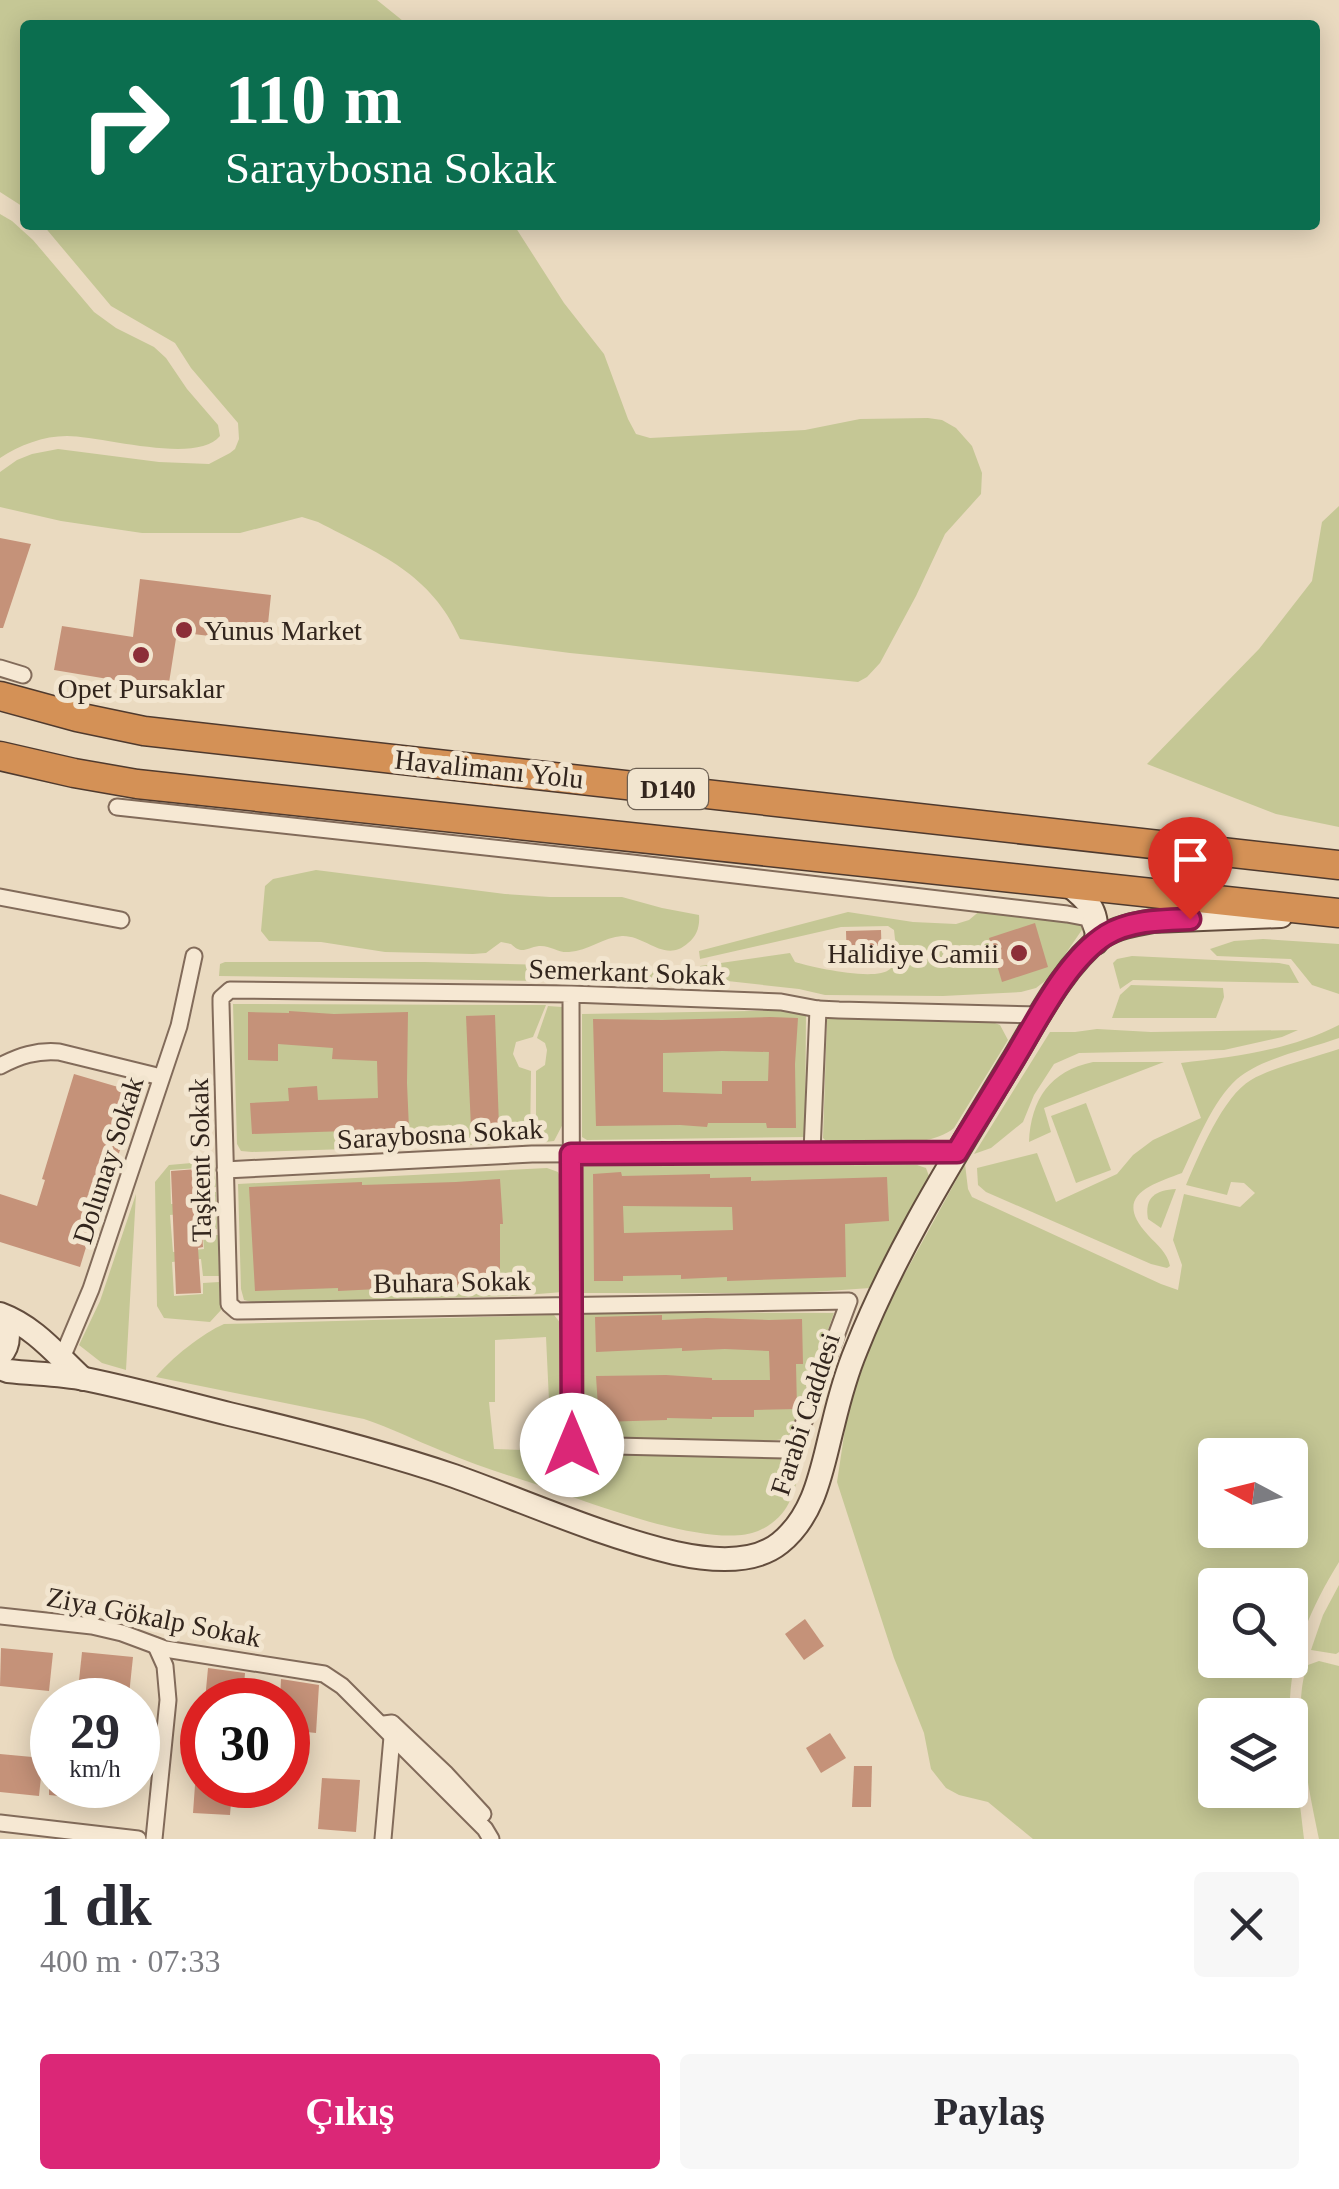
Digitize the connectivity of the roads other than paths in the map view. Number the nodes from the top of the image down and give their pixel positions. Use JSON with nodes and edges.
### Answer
{"nodes":[{"id":1,"x":0,"y":668,"type":"edge"},
{"id":2,"x":22,"y":676,"type":"dead end"},
{"id":3,"x":0,"y":696,"type":"edge"},
{"id":4,"x":0,"y":756,"type":"edge"},
{"id":5,"x":117,"y":807,"type":"dead end"},
{"id":6,"x":1220,"y":852,"type":"junction"},
{"id":7,"x":1339,"y":857,"type":"edge"},
{"id":8,"x":1339,"y":865,"type":"edge"},
{"id":9,"x":1067,"y":884,"type":"junction"},
{"id":10,"x":0,"y":897,"type":"edge"},
{"id":11,"x":1339,"y":914,"type":"edge"},
{"id":12,"x":121,"y":920,"type":"dead end"},
{"id":13,"x":1096,"y":943,"type":"junction"},
{"id":14,"x":194,"y":956,"type":"dead end"},
{"id":15,"x":571,"y":994,"type":"junction"},
{"id":16,"x":221,"y":1004,"type":"joint"},
{"id":17,"x":818,"y":1009,"type":"junction"},
{"id":18,"x":1041,"y":1014,"type":"junction"},
{"id":19,"x":0,"y":1066,"type":"edge"},
{"id":20,"x":161,"y":1078,"type":"junction"},
{"id":21,"x":812,"y":1152,"type":"junction"},
{"id":22,"x":957,"y":1152,"type":"junction"},
{"id":23,"x":571,"y":1154,"type":"junction"},
{"id":24,"x":225,"y":1170,"type":"junction"},
{"id":25,"x":572,"y":1304,"type":"junction"},
{"id":26,"x":237,"y":1311,"type":"joint"},
{"id":27,"x":0,"y":1315,"type":"edge"},
{"id":28,"x":0,"y":1356,"type":"edge"},
{"id":29,"x":58,"y":1367,"type":"junction"},
{"id":30,"x":0,"y":1368,"type":"edge"},
{"id":31,"x":0,"y":1616,"type":"edge"},
{"id":32,"x":156,"y":1646,"type":"junction"},
{"id":33,"x":380,"y":1724,"type":"junction"},
{"id":34,"x":392,"y":1737,"type":"junction"},
{"id":35,"x":0,"y":1824,"type":"edge"},
{"id":36,"x":138,"y":1839,"type":"edge"},
{"id":37,"x":154,"y":1839,"type":"edge"},
{"id":38,"x":383,"y":1839,"type":"edge"},
{"id":39,"x":492,"y":1839,"type":"edge"},
{"id":40,"x":500,"y":1839,"type":"edge"}],
"edges":[{"from":1,"to":2,"type":"street"},
{"from":3,"to":6,"type":"highway","name":"Havalimanı Yolu","number":"D140"},
{"from":4,"to":9,"type":"highway","name":"Havalimanı Yolu","number":"D140"},
{"from":5,"to":13,"type":"street"},
{"from":6,"to":7,"type":"highway"},
{"from":6,"to":8,"type":"highway","name":"Havalimanı Yolu","number":"D140"},
{"from":9,"to":11,"type":"highway","name":"Havalimanı Yolu","number":"D140"},
{"from":9,"to":13,"type":"street"},
{"from":10,"to":12,"type":"street"},
{"from":11,"to":13,"type":"street","name":"Farabi Caddesi"},
{"from":13,"to":18,"type":"street","name":"Farabi Caddesi"},
{"from":14,"to":20,"type":"street","name":"Dolunay Sokak"},
{"from":15,"to":16,"type":"street","name":"Semerkant Sokak"},
{"from":15,"to":17,"type":"street","name":"Semerkant Sokak"},
{"from":15,"to":23,"type":"street"},
{"from":16,"to":24,"type":"street","name":"Taşkent Sokak"},
{"from":17,"to":18,"type":"street","name":"Semerkant Sokak"},
{"from":17,"to":21,"type":"street"},
{"from":18,"to":22,"type":"street","name":"Farabi Caddesi"},
{"from":19,"to":20,"type":"street"},
{"from":20,"to":29,"type":"street","name":"Dolunay Sokak"},
{"from":21,"to":22,"type":"street","name":"Saraybosna Sokak"},
{"from":21,"to":23,"type":"street","name":"Saraybosna Sokak"},
{"from":22,"to":29,"type":"street","name":"Farabi Caddesi"},
{"from":23,"to":24,"type":"street","name":"Saraybosna Sokak"},
{"from":23,"to":25,"type":"street"},
{"from":24,"to":26,"type":"street","name":"Taşkent Sokak"},
{"from":25,"to":25,"type":"street","name":"Buhara Sokak"},
{"from":25,"to":26,"type":"street","name":"Buhara Sokak"},
{"from":27,"to":28,"type":"street"},
{"from":27,"to":29,"type":"street"},
{"from":29,"to":30,"type":"street","name":"Farabi Caddesi"},
{"from":31,"to":32,"type":"street","name":"Ziya Gökalp Sokak"},
{"from":32,"to":33,"type":"street","name":"Ziya Gökalp Sokak"},
{"from":32,"to":37,"type":"street"},
{"from":33,"to":34,"type":"street","name":"Ziya Gökalp Sokak"},
{"from":33,"to":40,"type":"street"},
{"from":34,"to":38,"type":"street"},
{"from":34,"to":39,"type":"street","name":"Ziya Gökalp Sokak"},
{"from":35,"to":36,"type":"street"}]}
